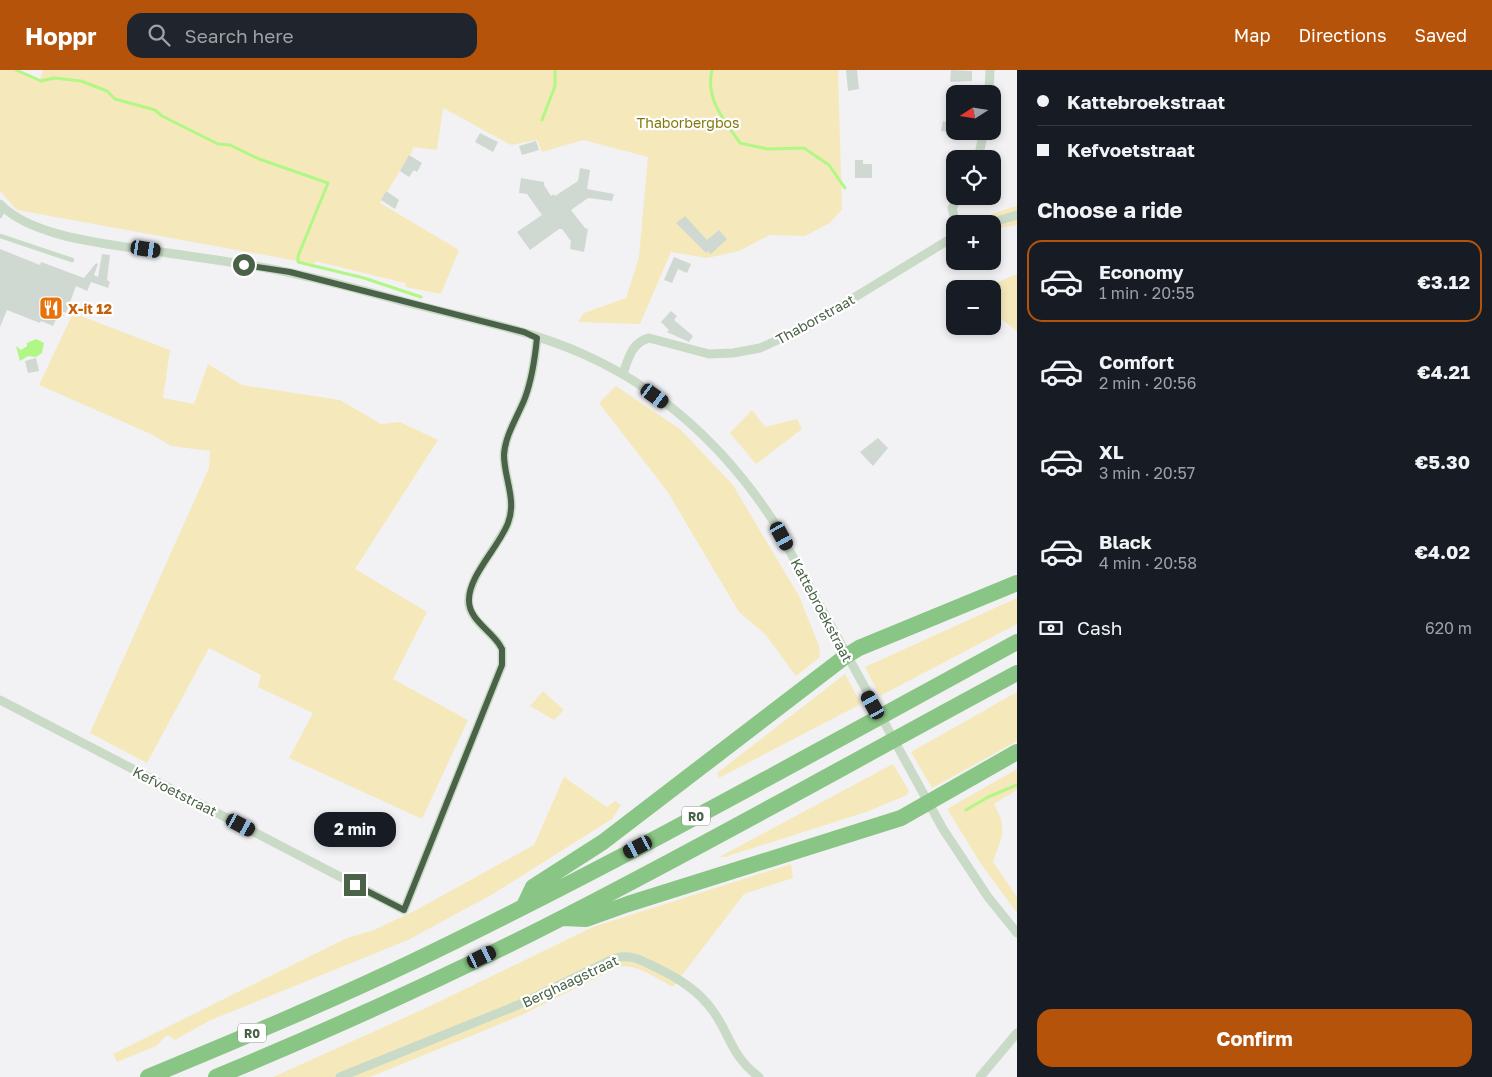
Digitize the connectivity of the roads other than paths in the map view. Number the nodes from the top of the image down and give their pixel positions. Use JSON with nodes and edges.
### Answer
{"nodes":[{"id":1,"x":990,"y":70,"type":"edge"},
{"id":2,"x":990,"y":85,"type":"edge"},
{"id":3,"x":1,"y":210,"type":"edge"},
{"id":4,"x":1017,"y":215,"type":"edge"},
{"id":5,"x":1001,"y":220,"type":"edge"},
{"id":6,"x":0,"y":236,"type":"edge"},
{"id":7,"x":946,"y":241,"type":"edge"},
{"id":8,"x":72,"y":260,"type":"dead end"},
{"id":9,"x":537,"y":338,"type":"junction"},
{"id":10,"x":623,"y":374,"type":"junction"},
{"id":11,"x":1017,"y":583,"type":"edge"},
{"id":12,"x":1017,"y":642,"type":"edge"},
{"id":13,"x":846,"y":656,"type":"junction"},
{"id":14,"x":1017,"y":673,"type":"edge"},
{"id":15,"x":0,"y":700,"type":"edge"},
{"id":16,"x":1017,"y":752,"type":"edge"},
{"id":17,"x":927,"y":803,"type":"junction"},
{"id":18,"x":524,"y":906,"type":"junction"},
{"id":19,"x":563,"y":918,"type":"junction"},
{"id":20,"x":1017,"y":932,"type":"edge"},
{"id":21,"x":1017,"y":1033,"type":"edge"},
{"id":22,"x":148,"y":1077,"type":"edge"},
{"id":23,"x":216,"y":1077,"type":"edge"},
{"id":24,"x":340,"y":1077,"type":"edge"},
{"id":25,"x":759,"y":1077,"type":"edge"},
{"id":26,"x":980,"y":1077,"type":"edge"}],
"edges":[{"from":1,"to":2,"type":"street"},
{"from":3,"to":9,"type":"street","name":"Kattebroekstraat"},
{"from":4,"to":5,"type":"street"},
{"from":6,"to":8,"type":"lane"},
{"from":7,"to":10,"type":"street","name":"Thaborstraat"},
{"from":9,"to":10,"type":"street","name":"Kattebroekstraat"},
{"from":9,"to":15,"type":"street","name":"Kefvoetstraat"},
{"from":10,"to":13,"type":"street","name":"Kattebroekstraat"},
{"from":11,"to":13,"type":"highway"},
{"from":12,"to":18,"type":"highway","number":"R0"},
{"from":13,"to":17,"type":"street","name":"Kattebroekstraat"},
{"from":13,"to":18,"type":"highway"},
{"from":14,"to":19,"type":"highway","number":"R0"},
{"from":16,"to":17,"type":"highway"},
{"from":17,"to":19,"type":"highway"},
{"from":17,"to":20,"type":"street","name":"Kattebroekstraat"},
{"from":18,"to":22,"type":"highway","number":"R0"},
{"from":19,"to":23,"type":"highway","number":"R0"},
{"from":21,"to":26,"type":"street"},
{"from":24,"to":25,"type":"street","name":"Berghaagstraat"}]}
